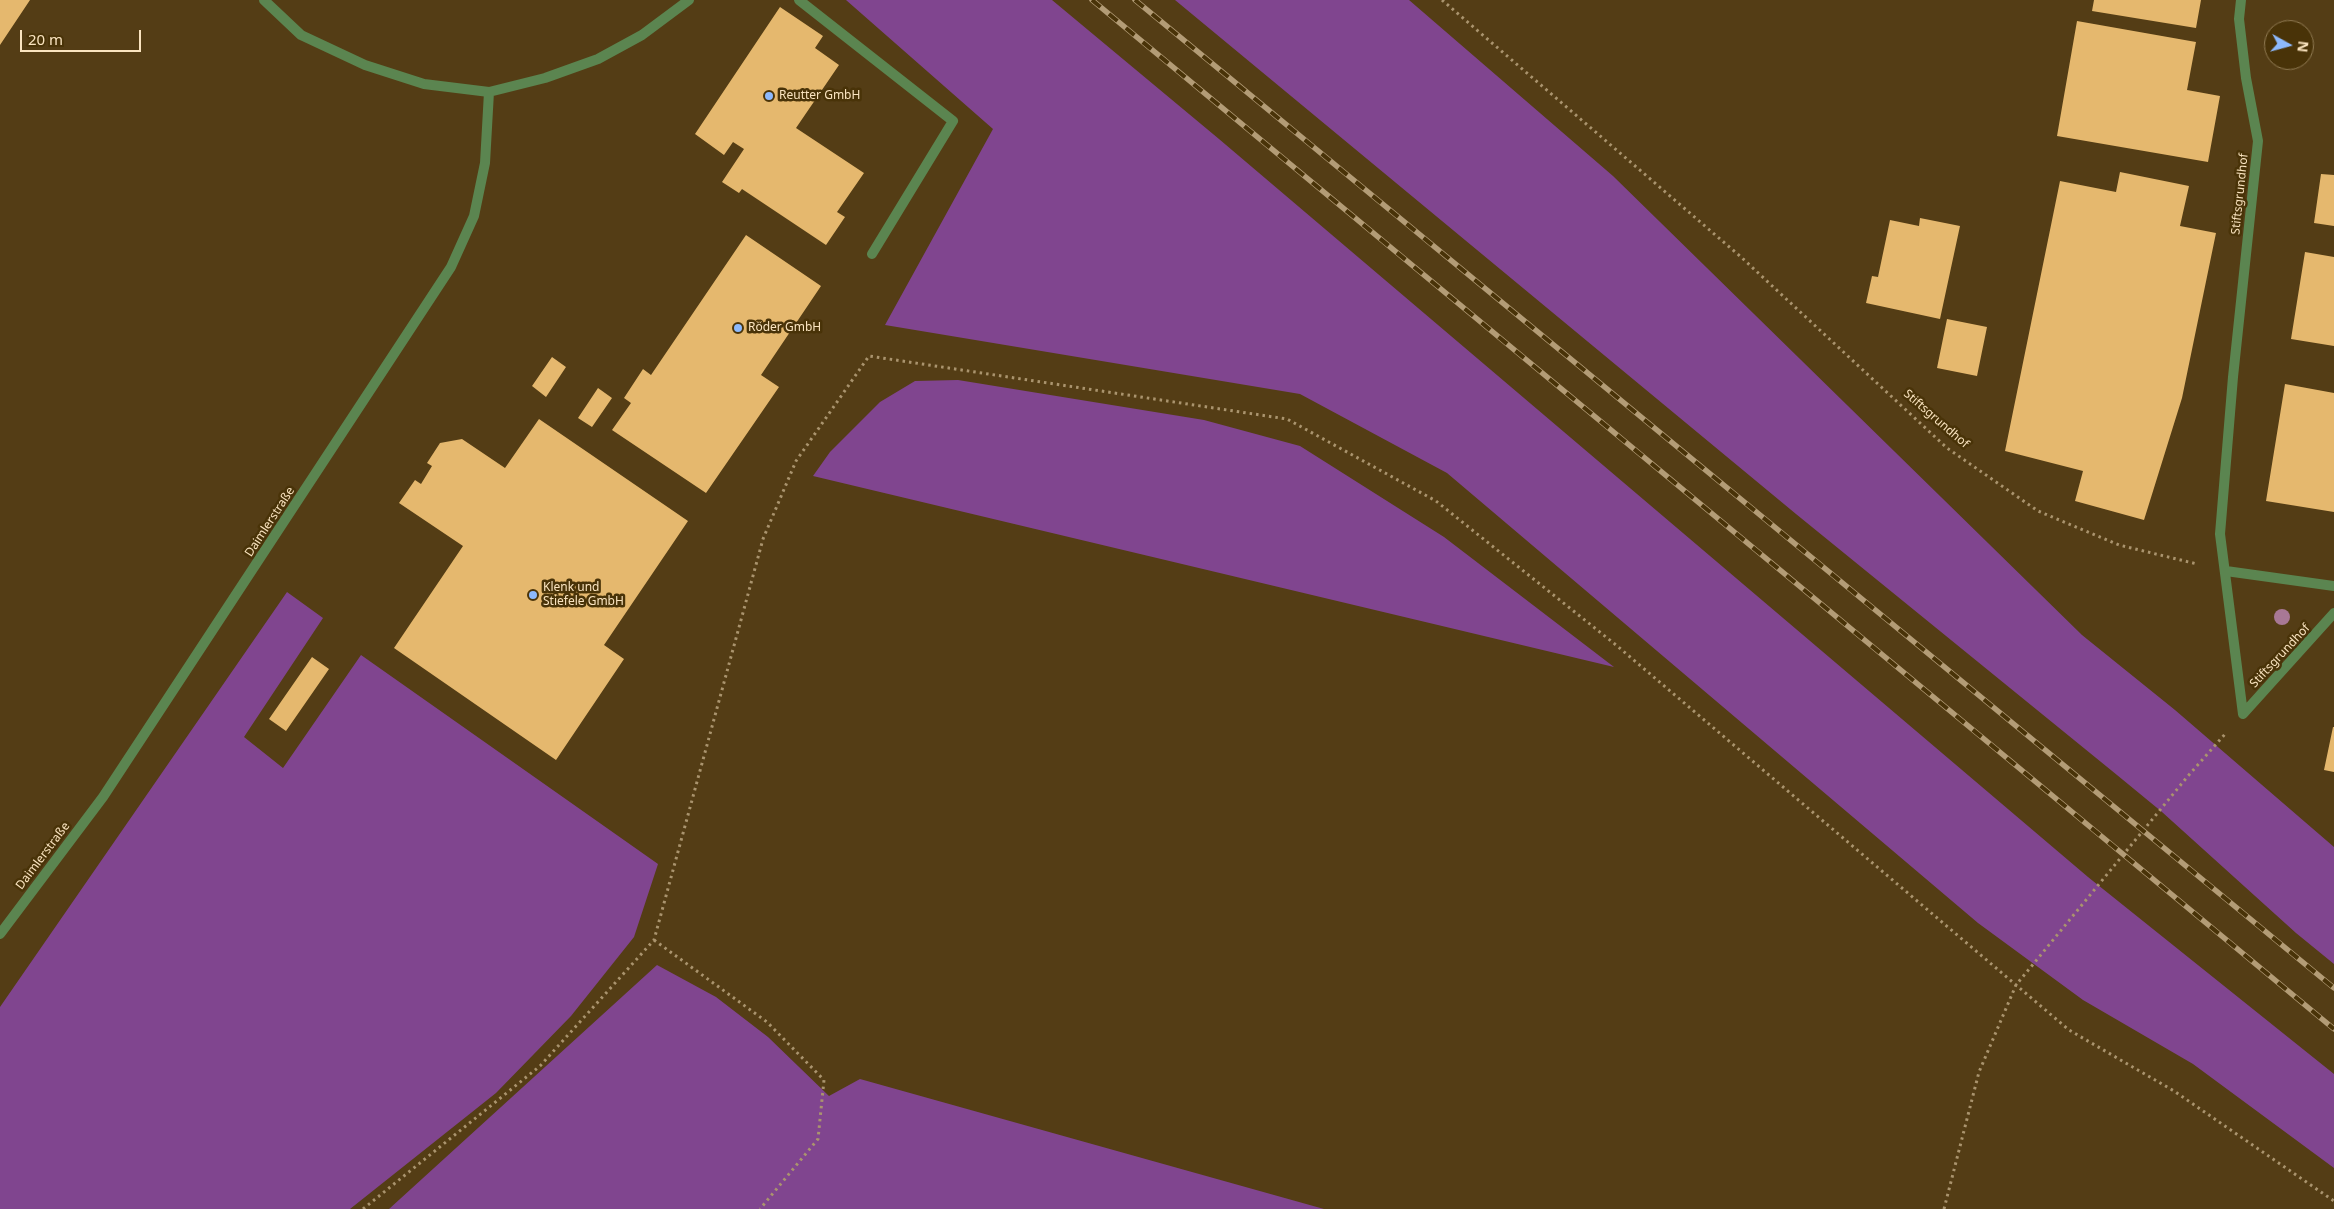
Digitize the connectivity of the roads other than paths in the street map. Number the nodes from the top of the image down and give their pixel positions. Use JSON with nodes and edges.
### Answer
{"nodes":[{"id":1,"x":264,"y":0,"type":"edge"},
{"id":2,"x":688,"y":0,"type":"edge"},
{"id":3,"x":799,"y":0,"type":"edge"},
{"id":4,"x":2241,"y":0,"type":"edge"},
{"id":5,"x":488,"y":92,"type":"junction"},
{"id":6,"x":872,"y":254,"type":"dead end"},
{"id":7,"x":2226,"y":571,"type":"junction"},
{"id":8,"x":2334,"y":586,"type":"edge"},
{"id":9,"x":2334,"y":613,"type":"edge"},
{"id":10,"x":0,"y":934,"type":"edge"}],
"edges":[{"from":1,"to":5,"type":"street"},
{"from":2,"to":5,"type":"street"},
{"from":3,"to":6,"type":"street"},
{"from":4,"to":7,"type":"street","name":"Stiftsgrundhof"},
{"from":5,"to":10,"type":"street","name":"Daimlerstraße"},
{"from":7,"to":8,"type":"street"},
{"from":7,"to":9,"type":"street","name":"Stiftsgrundhof"}]}
